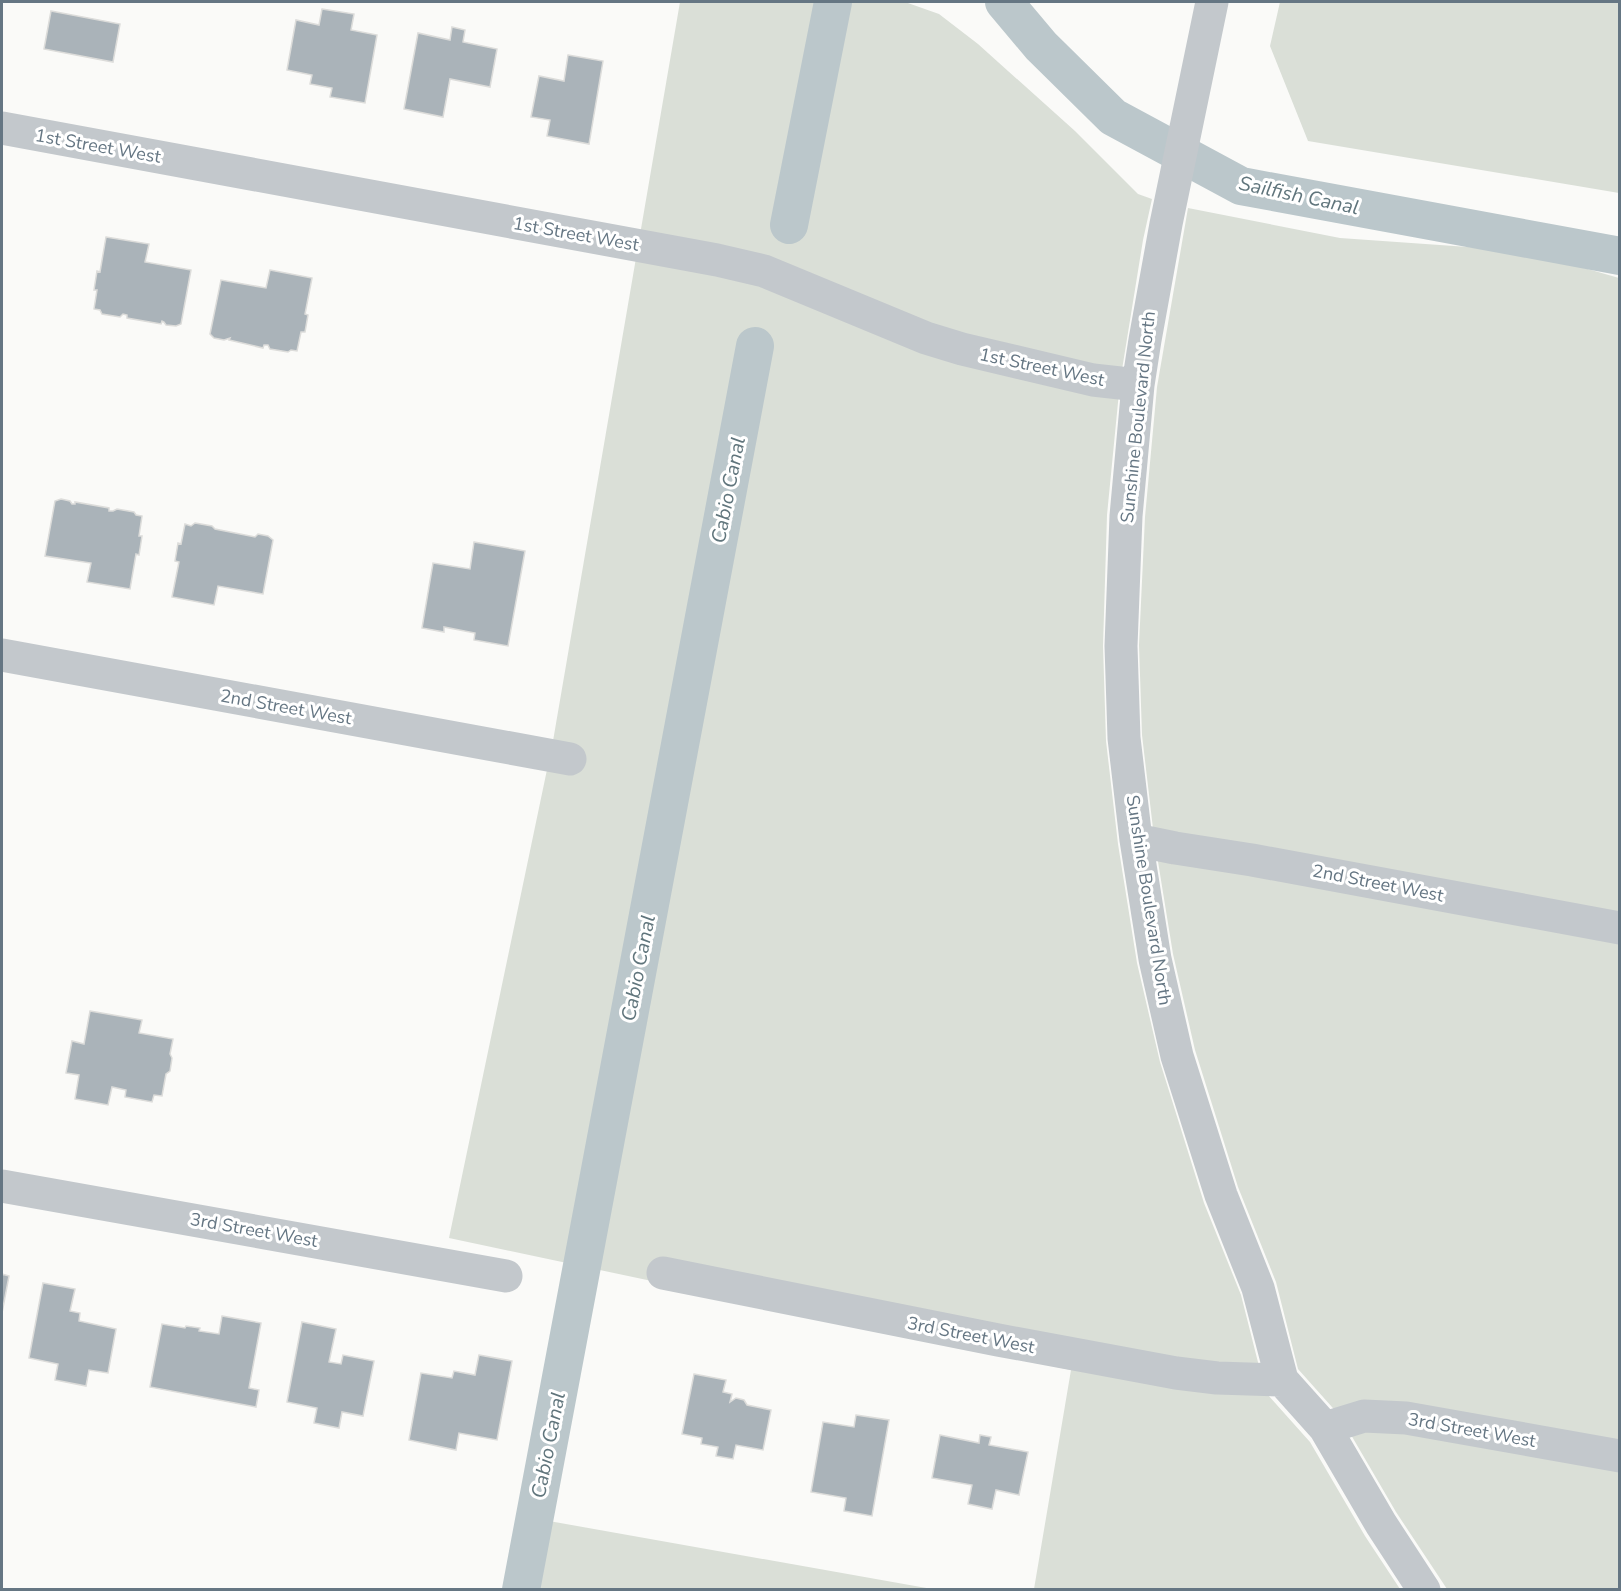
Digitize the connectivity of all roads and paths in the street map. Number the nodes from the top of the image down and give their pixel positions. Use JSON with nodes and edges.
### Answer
{"nodes":[{"id":1,"x":1212,"y":2,"type":"edge"},
{"id":2,"x":2,"y":128,"type":"edge"},
{"id":3,"x":1138,"y":385,"type":"junction"},
{"id":4,"x":2,"y":655,"type":"edge"},
{"id":5,"x":570,"y":759,"type":"dead end"},
{"id":6,"x":1136,"y":840,"type":"junction"},
{"id":7,"x":1620,"y":928,"type":"edge"},
{"id":8,"x":2,"y":1186,"type":"edge"},
{"id":9,"x":663,"y":1273,"type":"dead end"},
{"id":10,"x":506,"y":1276,"type":"dead end"},
{"id":11,"x":1282,"y":1380,"type":"junction"},
{"id":12,"x":1325,"y":1428,"type":"junction"},
{"id":13,"x":1620,"y":1456,"type":"edge"},
{"id":14,"x":1424,"y":1590,"type":"edge"}],
"edges":[{"from":1,"to":3,"type":"street","name":"Sunshine Boulevard North"},
{"from":2,"to":3,"type":"street","name":"1st Street West"},
{"from":3,"to":6,"type":"street","name":"Sunshine Boulevard North"},
{"from":4,"to":5,"type":"street","name":"2nd Street West"},
{"from":6,"to":7,"type":"street","name":"2nd Street West"},
{"from":6,"to":11,"type":"street","name":"Sunshine Boulevard North"},
{"from":8,"to":10,"type":"street","name":"3rd Street West"},
{"from":9,"to":11,"type":"street","name":"3rd Street West"},
{"from":11,"to":12,"type":"street","name":"Sunshine Boulevard North"},
{"from":12,"to":13,"type":"street","name":"3rd Street West"},
{"from":12,"to":14,"type":"street","name":"Sunshine Boulevard North"}]}
